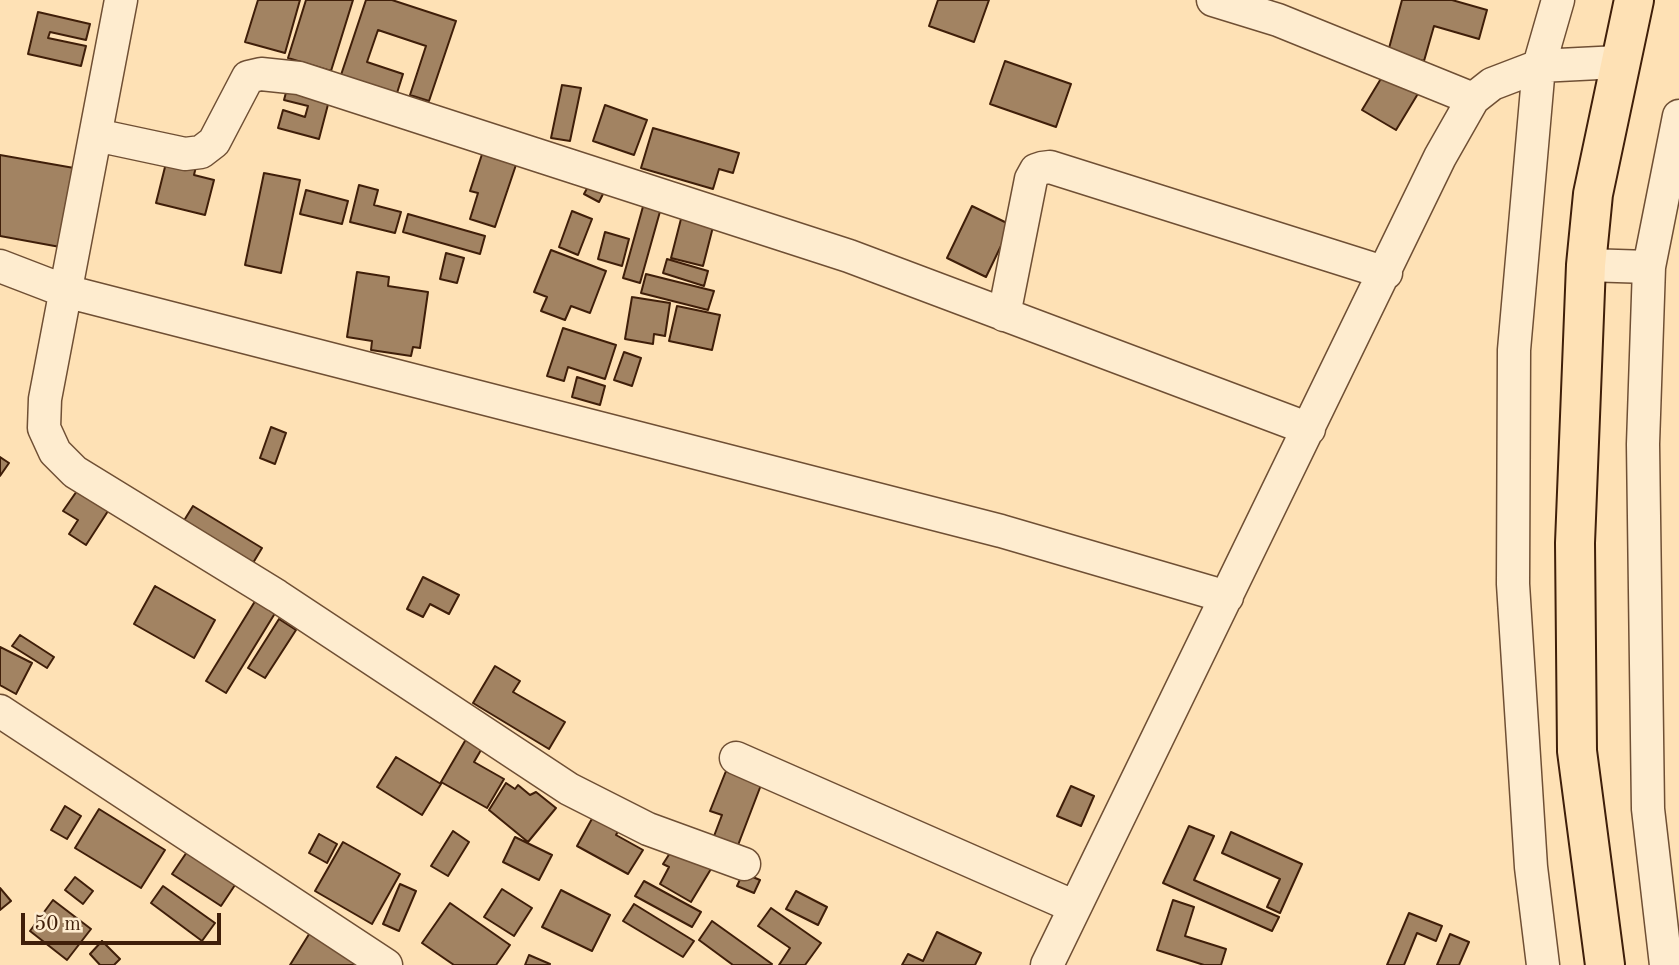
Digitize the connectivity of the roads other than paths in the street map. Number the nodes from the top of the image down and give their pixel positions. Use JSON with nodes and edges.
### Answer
{"nodes":[{"id":1,"x":121,"y":0,"type":"edge"},
{"id":2,"x":1213,"y":0,"type":"edge"},
{"id":3,"x":1558,"y":0,"type":"edge"},
{"id":4,"x":1634,"y":0,"type":"edge"},
{"id":5,"x":1619,"y":62,"type":"junction"},
{"id":6,"x":1539,"y":66,"type":"junction"},
{"id":7,"x":1473,"y":99,"type":"junction"},
{"id":8,"x":1679,"y":116,"type":"edge"},
{"id":9,"x":96,"y":135,"type":"junction"},
{"id":10,"x":1586,"y":265,"type":"junction"},
{"id":11,"x":0,"y":266,"type":"edge"},
{"id":12,"x":1649,"y":267,"type":"junction"},
{"id":13,"x":1386,"y":273,"type":"junction"},
{"id":14,"x":65,"y":291,"type":"junction"},
{"id":15,"x":1004,"y":315,"type":"junction"},
{"id":16,"x":1309,"y":429,"type":"junction"},
{"id":17,"x":1227,"y":597,"type":"junction"},
{"id":18,"x":0,"y":711,"type":"edge"},
{"id":19,"x":736,"y":758,"type":"dead end"},
{"id":20,"x":744,"y":864,"type":"dead end"},
{"id":21,"x":1076,"y":907,"type":"junction"},
{"id":22,"x":386,"y":965,"type":"edge"},
{"id":23,"x":1047,"y":965,"type":"edge"},
{"id":24,"x":1543,"y":965,"type":"edge"},
{"id":25,"x":1605,"y":965,"type":"edge"},
{"id":26,"x":1665,"y":965,"type":"edge"}],
"edges":[{"from":1,"to":9,"type":"street"},
{"from":2,"to":7,"type":"street"},
{"from":3,"to":6,"type":"street"},
{"from":4,"to":5,"type":"highway"},
{"from":5,"to":6,"type":"street"},
{"from":5,"to":10,"type":"highway"},
{"from":6,"to":7,"type":"street"},
{"from":6,"to":24,"type":"street"},
{"from":7,"to":13,"type":"street"},
{"from":8,"to":12,"type":"street"},
{"from":9,"to":14,"type":"street"},
{"from":9,"to":15,"type":"street"},
{"from":10,"to":12,"type":"street"},
{"from":10,"to":25,"type":"highway"},
{"from":11,"to":14,"type":"street"},
{"from":12,"to":26,"type":"street"},
{"from":13,"to":15,"type":"street"},
{"from":13,"to":16,"type":"street"},
{"from":14,"to":17,"type":"street"},
{"from":14,"to":20,"type":"street"},
{"from":15,"to":16,"type":"street"},
{"from":16,"to":17,"type":"street"},
{"from":17,"to":21,"type":"street"},
{"from":18,"to":22,"type":"street"},
{"from":19,"to":21,"type":"street"},
{"from":21,"to":23,"type":"street"}]}
